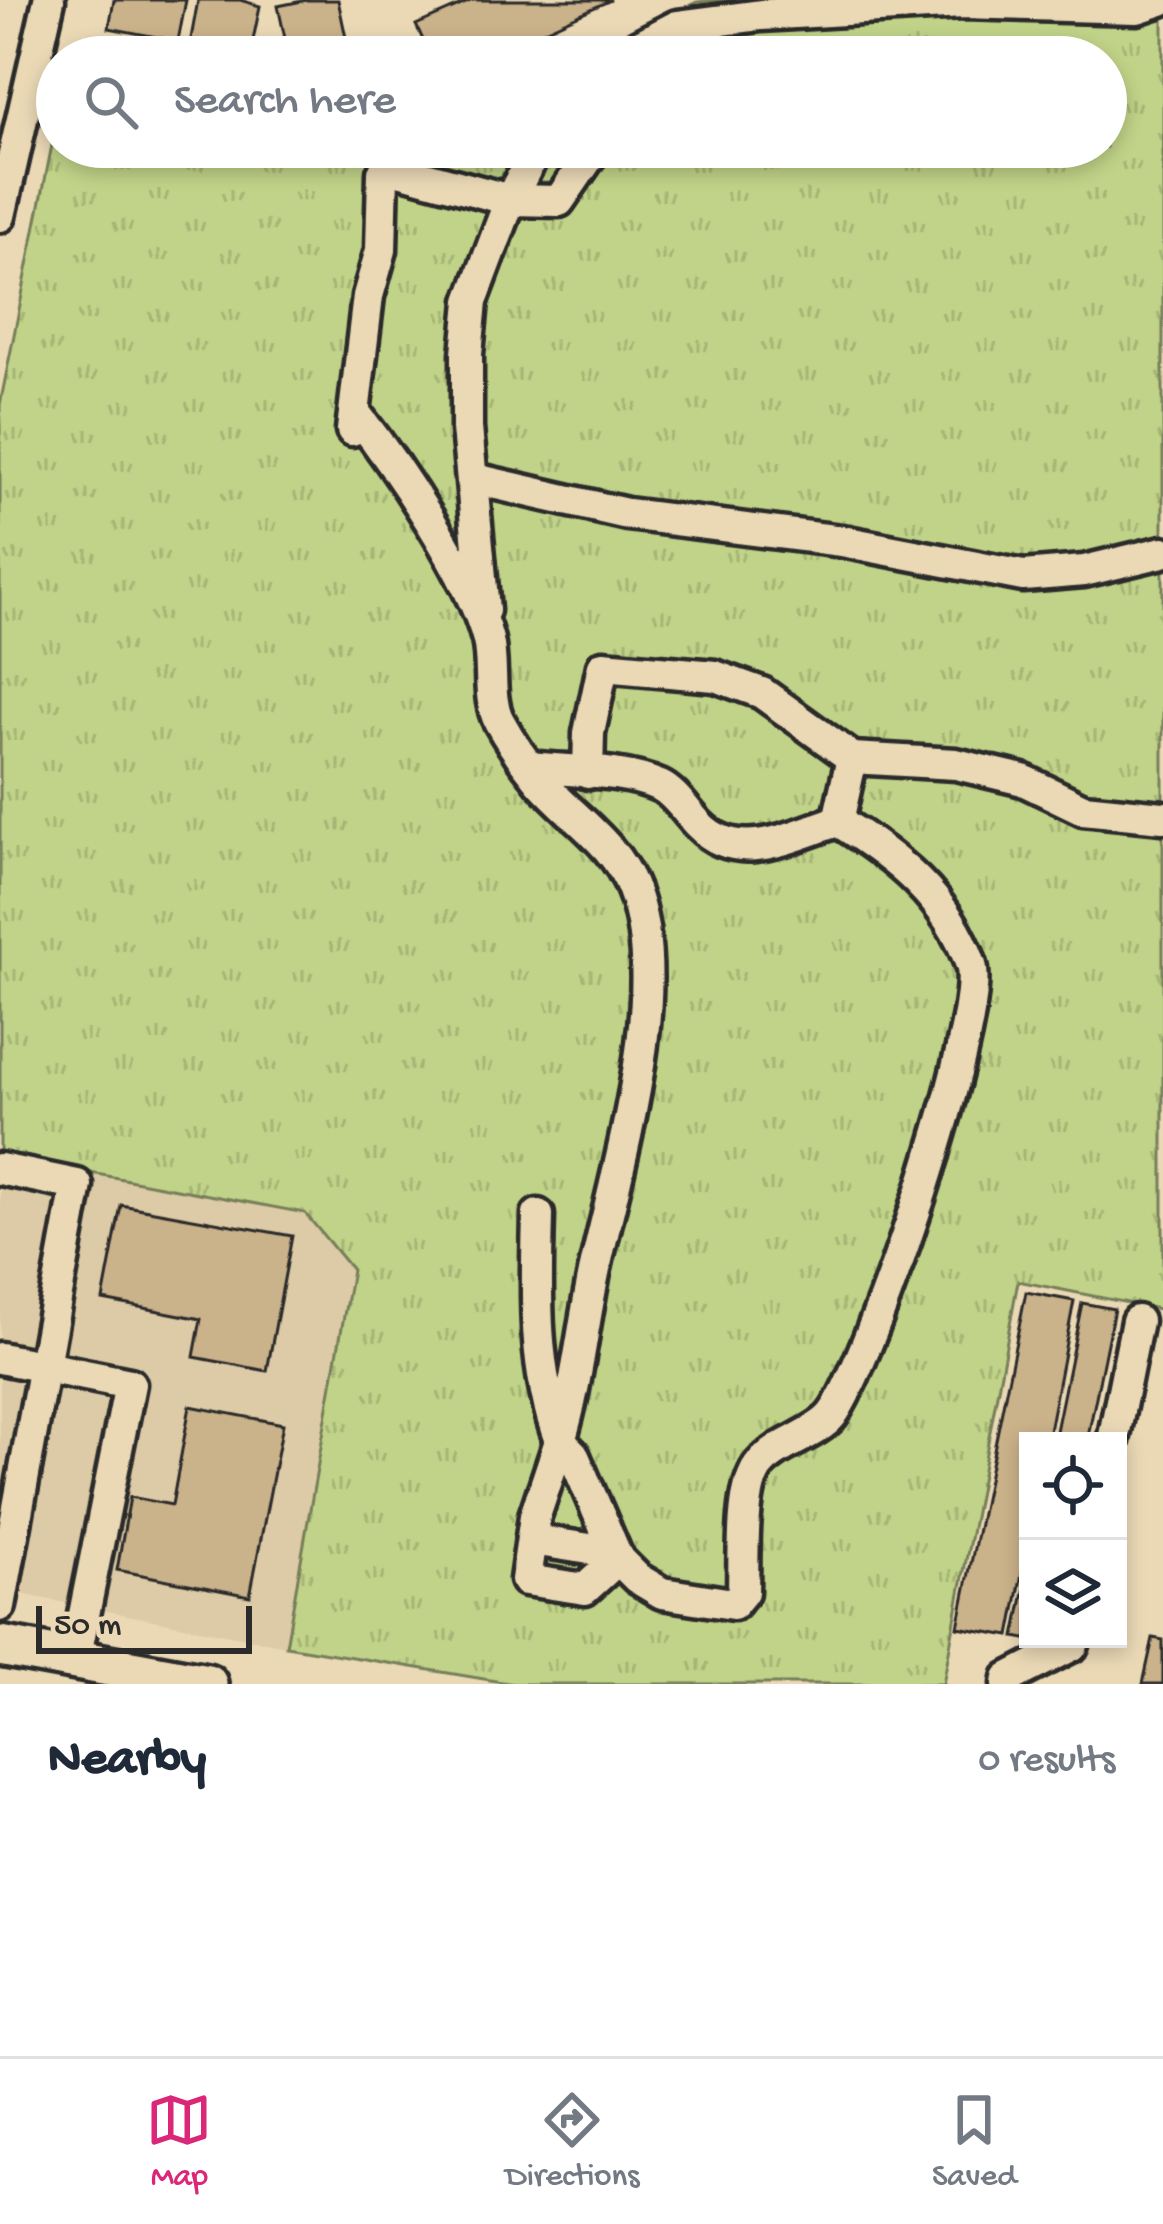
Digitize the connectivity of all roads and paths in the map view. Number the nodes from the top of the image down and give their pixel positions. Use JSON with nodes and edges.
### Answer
{"nodes":[{"id":1,"x":49,"y":0,"type":"edge"},
{"id":2,"x":1161,"y":0,"type":"edge"},
{"id":3,"x":41,"y":36,"type":"edge"},
{"id":4,"x":657,"y":36,"type":"edge"},
{"id":5,"x":36,"y":58,"type":"edge"},
{"id":6,"x":0,"y":70,"type":"edge"},
{"id":7,"x":32,"y":76,"type":"junction"},
{"id":8,"x":526,"y":168,"type":"edge"},
{"id":9,"x":582,"y":168,"type":"edge"},
{"id":10,"x":510,"y":200,"type":"junction"},
{"id":11,"x":0,"y":216,"type":"edge"},
{"id":12,"x":475,"y":478,"type":"junction"},
{"id":13,"x":1163,"y":553,"type":"edge"},
{"id":14,"x":488,"y":641,"type":"junction"},
{"id":15,"x":852,"y":758,"type":"junction"},
{"id":16,"x":531,"y":767,"type":"junction"},
{"id":17,"x":588,"y":773,"type":"junction"},
{"id":18,"x":1163,"y":817,"type":"edge"},
{"id":19,"x":838,"y":821,"type":"junction"},
{"id":20,"x":0,"y":1169,"type":"edge"},
{"id":21,"x":538,"y":1215,"type":"dead end"},
{"id":22,"x":1136,"y":1321,"type":"dead end"},
{"id":23,"x":0,"y":1358,"type":"edge"},
{"id":24,"x":41,"y":1365,"type":"junction"},
{"id":25,"x":1115,"y":1432,"type":"edge"},
{"id":26,"x":560,"y":1442,"type":"junction"},
{"id":27,"x":532,"y":1540,"type":"junction"},
{"id":28,"x":619,"y":1559,"type":"junction"},
{"id":29,"x":0,"y":1606,"type":"edge"},
{"id":30,"x":0,"y":1646,"type":"edge"},
{"id":31,"x":1066,"y":1648,"type":"edge"},
{"id":32,"x":74,"y":1660,"type":"junction"},
{"id":33,"x":207,"y":1684,"type":"edge"},
{"id":34,"x":1008,"y":1684,"type":"edge"}],
"edges":[{"from":1,"to":3,"type":"street"},
{"from":2,"to":4,"type":"street"},
{"from":5,"to":7,"type":"street"},
{"from":6,"to":7,"type":"street"},
{"from":7,"to":11,"type":"street"},
{"from":8,"to":10,"type":"street"},
{"from":9,"to":10,"type":"street"},
{"from":10,"to":12,"type":"street"},
{"from":10,"to":14,"type":"street"},
{"from":12,"to":13,"type":"street"},
{"from":12,"to":14,"type":"street"},
{"from":14,"to":16,"type":"street"},
{"from":15,"to":17,"type":"street"},
{"from":15,"to":18,"type":"street"},
{"from":15,"to":19,"type":"street"},
{"from":16,"to":17,"type":"street"},
{"from":16,"to":26,"type":"street"},
{"from":17,"to":19,"type":"street"},
{"from":19,"to":28,"type":"street"},
{"from":20,"to":24,"type":"street"},
{"from":21,"to":26,"type":"street"},
{"from":22,"to":25,"type":"street"},
{"from":23,"to":24,"type":"street"},
{"from":24,"to":29,"type":"street"},
{"from":24,"to":32,"type":"street"},
{"from":26,"to":27,"type":"street"},
{"from":26,"to":28,"type":"street"},
{"from":27,"to":28,"type":"street"},
{"from":27,"to":28,"type":"street"},
{"from":30,"to":32,"type":"main road"},
{"from":31,"to":34,"type":"street"},
{"from":32,"to":33,"type":"main road"}]}
